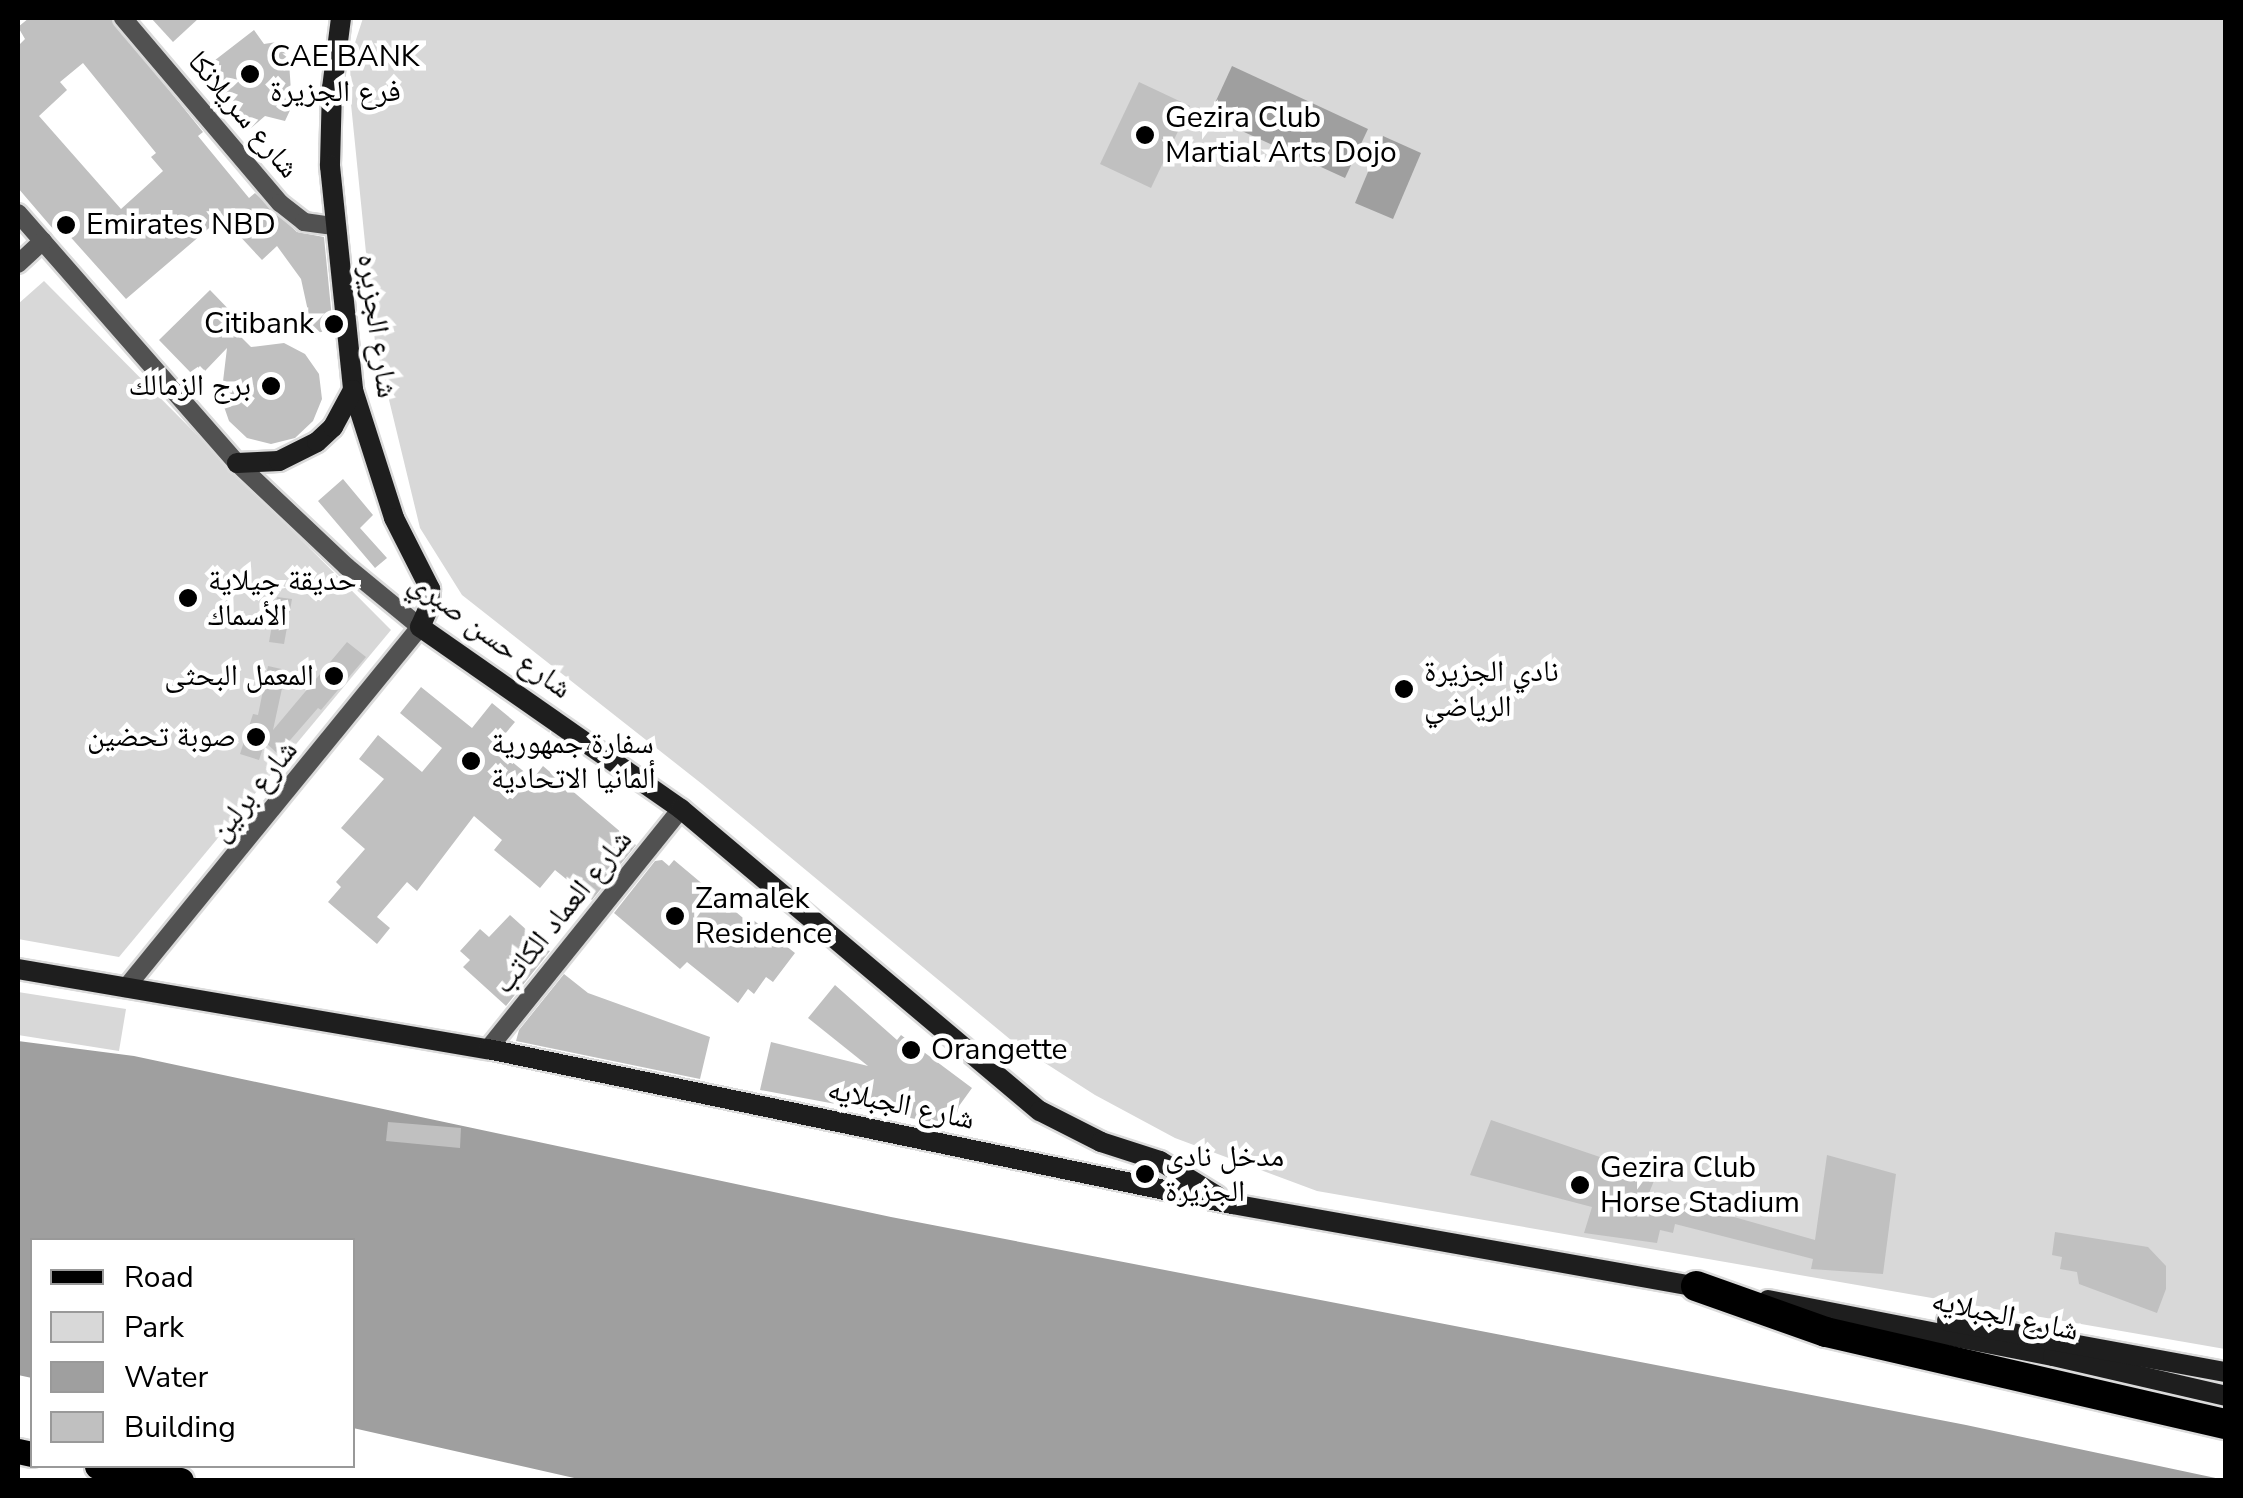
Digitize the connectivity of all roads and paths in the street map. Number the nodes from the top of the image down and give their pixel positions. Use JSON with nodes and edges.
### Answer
{"nodes":[{"id":1,"x":123,"y":18,"type":"edge"},
{"id":2,"x":341,"y":18,"type":"edge"},
{"id":3,"x":18,"y":213,"type":"edge"},
{"id":4,"x":334,"y":226,"type":"junction"},
{"id":5,"x":42,"y":242,"type":"junction"},
{"id":6,"x":18,"y":264,"type":"edge"},
{"id":7,"x":353,"y":390,"type":"junction"},
{"id":8,"x":237,"y":463,"type":"junction"},
{"id":9,"x":420,"y":627,"type":"junction"},
{"id":10,"x":681,"y":809,"type":"junction"},
{"id":11,"x":18,"y":969,"type":"edge"},
{"id":12,"x":126,"y":988,"type":"junction"},
{"id":13,"x":488,"y":1049,"type":"junction"},
{"id":14,"x":1232,"y":1204,"type":"junction"},
{"id":15,"x":1696,"y":1286,"type":"junction"},
{"id":16,"x":1772,"y":1300,"type":"junction"},
{"id":17,"x":2226,"y":1372,"type":"edge"},
{"id":18,"x":2226,"y":1396,"type":"edge"},
{"id":19,"x":2226,"y":1424,"type":"edge"},
{"id":20,"x":109,"y":1468,"type":"edge"},
{"id":21,"x":182,"y":1480,"type":"edge"}],
"edges":[{"from":1,"to":4,"type":"street","name":"شارع سريلانكا"},
{"from":2,"to":4,"type":"street","name":"شارع الجزيره"},
{"from":3,"to":5,"type":"street","name":"شارع حسن صبري"},
{"from":4,"to":7,"type":"street","name":"شارع الجزيره"},
{"from":5,"to":6,"type":"street"},
{"from":5,"to":8,"type":"street","name":"شارع حسن صبري"},
{"from":7,"to":8,"type":"street"},
{"from":7,"to":9,"type":"street","name":"شارع الجزيره"},
{"from":8,"to":9,"type":"street","name":"شارع حسن صبري"},
{"from":9,"to":10,"type":"street","name":"شارع حسن صبري"},
{"from":9,"to":12,"type":"street","name":"شارع برلين"},
{"from":10,"to":13,"type":"street","name":"شارع العماد الكاتب"},
{"from":10,"to":14,"type":"street","name":"شارع حسن صبري"},
{"from":11,"to":12,"type":"street","name":"شارع الجبلايه"},
{"from":12,"to":13,"type":"street","name":"شارع الجبلايه"},
{"from":13,"to":14,"type":"street","name":"شارع الجبلايه"},
{"from":14,"to":15,"type":"street","name":"شارع الجبلايه"},
{"from":15,"to":16,"type":"street","name":"شارع الجبلايه"},
{"from":15,"to":19,"type":"highway"},
{"from":16,"to":17,"type":"street","name":"شارع الجبلايه"},
{"from":16,"to":18,"type":"street","name":"شارع الجبلايه"},
{"from":20,"to":21,"type":"main road"}]}
